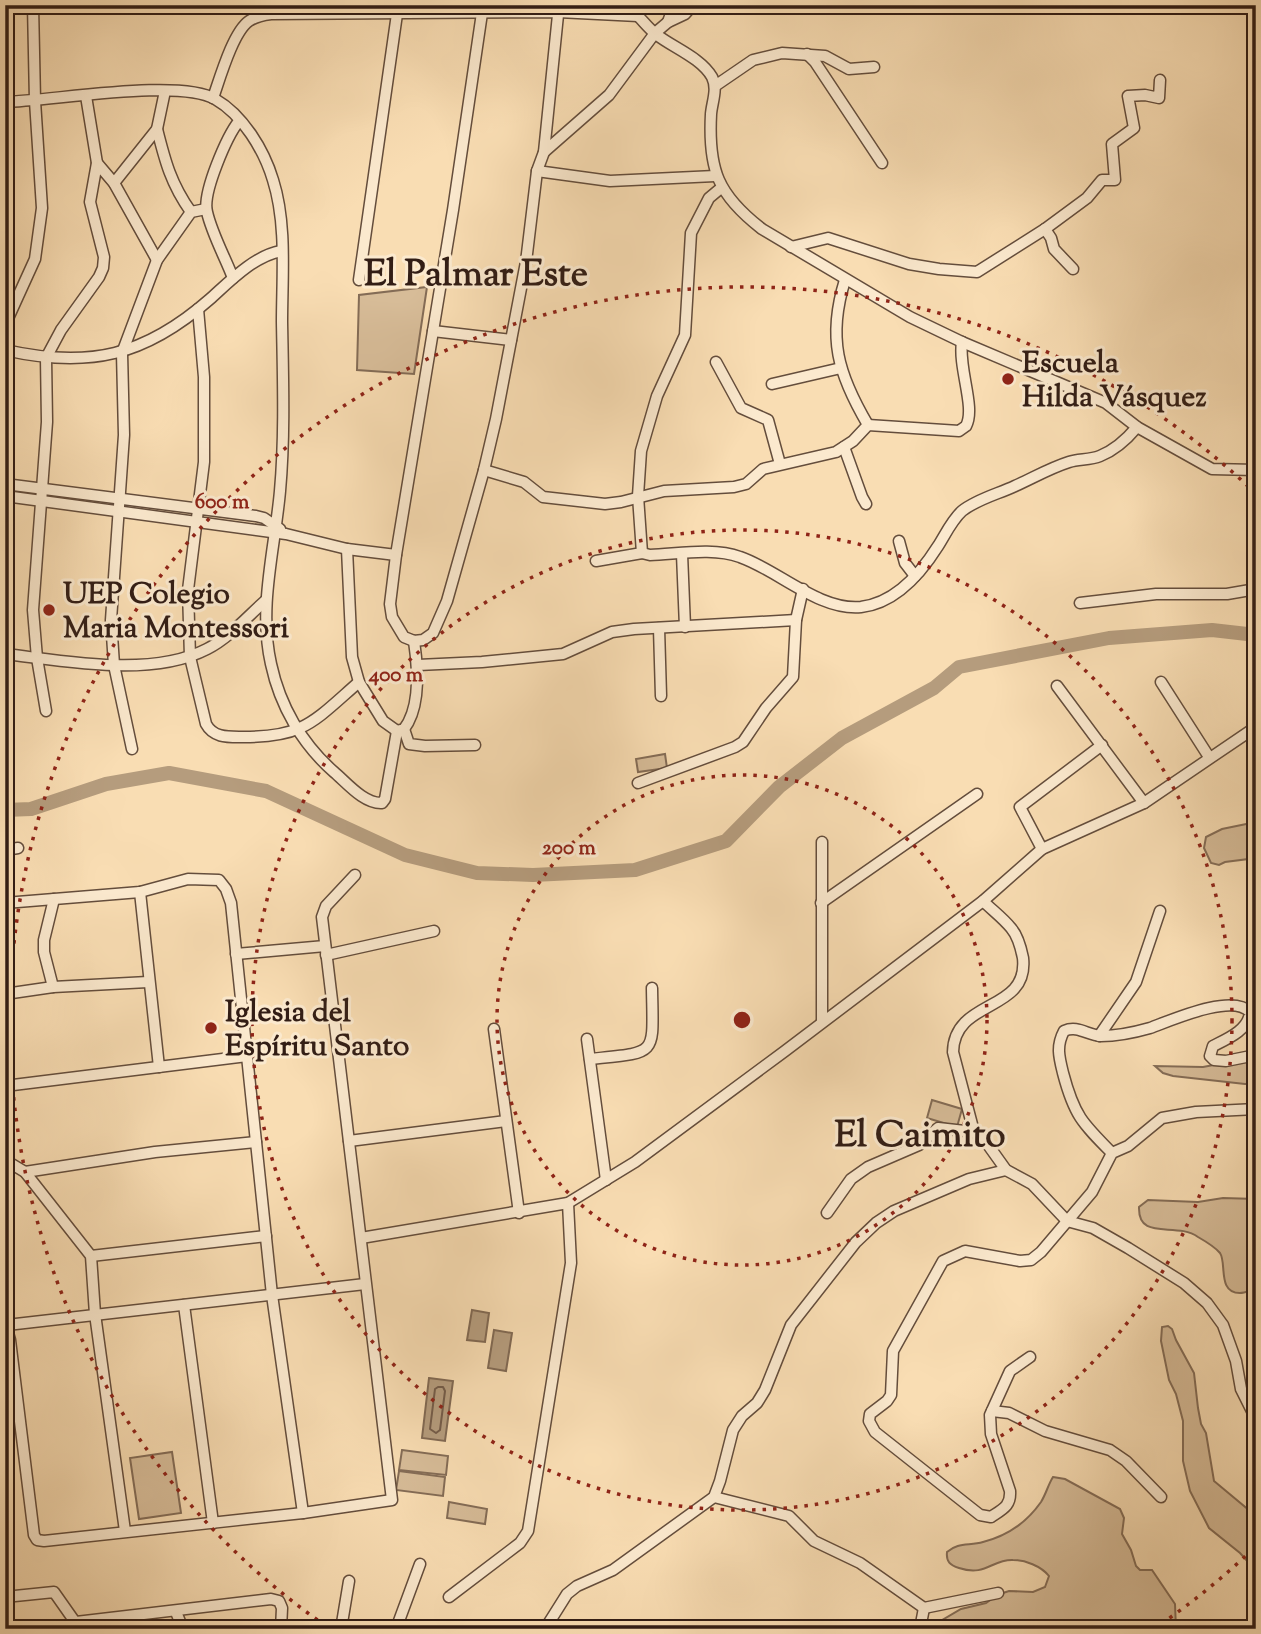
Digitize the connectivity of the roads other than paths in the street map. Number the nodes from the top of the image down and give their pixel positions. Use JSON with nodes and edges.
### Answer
{"nodes":[{"id":1,"x":33,"y":5,"type":"edge"},
{"id":2,"x":674,"y":5,"type":"edge"},
{"id":3,"x":694,"y":5,"type":"edge"},
{"id":4,"x":558,"y":9,"type":"edge"},
{"id":5,"x":639,"y":10,"type":"edge"},
{"id":6,"x":482,"y":13,"type":"junction"},
{"id":7,"x":397,"y":14,"type":"junction"},
{"id":8,"x":668,"y":22,"type":"junction"},
{"id":9,"x":655,"y":33,"type":"junction"},
{"id":10,"x":807,"y":54,"type":"junction"},
{"id":11,"x":874,"y":67,"type":"dead end"},
{"id":12,"x":1160,"y":79,"type":"dead end"},
{"id":13,"x":715,"y":86,"type":"junction"},
{"id":14,"x":165,"y":91,"type":"junction"},
{"id":15,"x":86,"y":96,"type":"junction"},
{"id":16,"x":212,"y":97,"type":"junction"},
{"id":17,"x":35,"y":101,"type":"junction"},
{"id":18,"x":5,"y":102,"type":"edge"},
{"id":19,"x":239,"y":121,"type":"junction"},
{"id":20,"x":156,"y":129,"type":"junction"},
{"id":21,"x":544,"y":152,"type":"junction"},
{"id":22,"x":97,"y":163,"type":"junction"},
{"id":23,"x":882,"y":163,"type":"dead end"},
{"id":24,"x":537,"y":171,"type":"junction"},
{"id":25,"x":715,"y":176,"type":"junction"},
{"id":26,"x":114,"y":183,"type":"junction"},
{"id":27,"x":721,"y":188,"type":"junction"},
{"id":28,"x":206,"y":209,"type":"junction"},
{"id":29,"x":191,"y":212,"type":"junction"},
{"id":30,"x":1045,"y":229,"type":"junction"},
{"id":31,"x":791,"y":247,"type":"junction"},
{"id":32,"x":281,"y":251,"type":"junction"},
{"id":33,"x":157,"y":260,"type":"junction"},
{"id":34,"x":1073,"y":269,"type":"dead end"},
{"id":35,"x":233,"y":278,"type":"junction"},
{"id":36,"x":359,"y":280,"type":"dead end"},
{"id":37,"x":845,"y":280,"type":"junction"},
{"id":38,"x":198,"y":309,"type":"junction"},
{"id":39,"x":5,"y":326,"type":"edge"},
{"id":40,"x":433,"y":331,"type":"junction"},
{"id":41,"x":511,"y":340,"type":"junction"},
{"id":42,"x":962,"y":342,"type":"junction"},
{"id":43,"x":5,"y":350,"type":"edge"},
{"id":44,"x":122,"y":353,"type":"junction"},
{"id":45,"x":46,"y":358,"type":"junction"},
{"id":46,"x":716,"y":362,"type":"dead end"},
{"id":47,"x":841,"y":368,"type":"junction"},
{"id":48,"x":772,"y":384,"type":"dead end"},
{"id":49,"x":868,"y":425,"type":"junction"},
{"id":50,"x":1137,"y":427,"type":"junction"},
{"id":51,"x":844,"y":447,"type":"junction"},
{"id":52,"x":780,"y":464,"type":"junction"},
{"id":53,"x":484,"y":470,"type":"junction"},
{"id":54,"x":1256,"y":470,"type":"edge"},
{"id":55,"x":5,"y":484,"type":"edge"},
{"id":56,"x":42,"y":488,"type":"junction"},
{"id":57,"x":5,"y":496,"type":"edge"},
{"id":58,"x":638,"y":496,"type":"junction"},
{"id":59,"x":121,"y":497,"type":"junction"},
{"id":60,"x":40,"y":501,"type":"junction"},
{"id":61,"x":866,"y":504,"type":"dead end"},
{"id":62,"x":199,"y":508,"type":"junction"},
{"id":63,"x":119,"y":511,"type":"junction"},
{"id":64,"x":198,"y":522,"type":"junction"},
{"id":65,"x":279,"y":531,"type":"junction"},
{"id":66,"x":899,"y":541,"type":"dead end"},
{"id":67,"x":347,"y":549,"type":"junction"},
{"id":68,"x":642,"y":553,"type":"junction"},
{"id":69,"x":682,"y":554,"type":"junction"},
{"id":70,"x":396,"y":555,"type":"junction"},
{"id":71,"x":596,"y":561,"type":"dead end"},
{"id":72,"x":915,"y":576,"type":"junction"},
{"id":73,"x":803,"y":589,"type":"junction"},
{"id":74,"x":1256,"y":589,"type":"edge"},
{"id":75,"x":265,"y":601,"type":"junction"},
{"id":76,"x":1080,"y":603,"type":"dead end"},
{"id":77,"x":796,"y":620,"type":"junction"},
{"id":78,"x":684,"y":627,"type":"junction"},
{"id":79,"x":659,"y":628,"type":"junction"},
{"id":80,"x":414,"y":641,"type":"junction"},
{"id":81,"x":5,"y":654,"type":"edge"},
{"id":82,"x":190,"y":657,"type":"junction"},
{"id":83,"x":37,"y":658,"type":"junction"},
{"id":84,"x":418,"y":664,"type":"junction"},
{"id":85,"x":114,"y":665,"type":"junction"},
{"id":86,"x":359,"y":682,"type":"junction"},
{"id":87,"x":1161,"y":682,"type":"dead end"},
{"id":88,"x":1057,"y":686,"type":"dead end"},
{"id":89,"x":662,"y":696,"type":"dead end"},
{"id":90,"x":46,"y":711,"type":"dead end"},
{"id":91,"x":1256,"y":727,"type":"edge"},
{"id":92,"x":298,"y":730,"type":"junction"},
{"id":93,"x":400,"y":730,"type":"junction"},
{"id":94,"x":475,"y":745,"type":"dead end"},
{"id":95,"x":1102,"y":745,"type":"junction"},
{"id":96,"x":132,"y":749,"type":"dead end"},
{"id":97,"x":1209,"y":757,"type":"junction"},
{"id":98,"x":638,"y":783,"type":"dead end"},
{"id":99,"x":977,"y":794,"type":"dead end"},
{"id":100,"x":1144,"y":803,"type":"junction"},
{"id":101,"x":822,"y":842,"type":"dead end"},
{"id":102,"x":18,"y":848,"type":"dead end"},
{"id":103,"x":1042,"y":849,"type":"junction"},
{"id":104,"x":5,"y":850,"type":"edge"},
{"id":105,"x":355,"y":875,"type":"dead end"},
{"id":106,"x":140,"y":892,"type":"junction"},
{"id":107,"x":54,"y":899,"type":"junction"},
{"id":108,"x":983,"y":901,"type":"junction"},
{"id":109,"x":5,"y":903,"type":"edge"},
{"id":110,"x":821,"y":903,"type":"junction"},
{"id":111,"x":1160,"y":911,"type":"dead end"},
{"id":112,"x":434,"y":931,"type":"dead end"},
{"id":113,"x":325,"y":951,"type":"junction"},
{"id":114,"x":236,"y":954,"type":"junction"},
{"id":115,"x":148,"y":982,"type":"junction"},
{"id":116,"x":53,"y":988,"type":"junction"},
{"id":117,"x":652,"y":988,"type":"dead end"},
{"id":118,"x":5,"y":994,"type":"edge"},
{"id":119,"x":822,"y":1021,"type":"junction"},
{"id":120,"x":494,"y":1029,"type":"dead end"},
{"id":121,"x":1099,"y":1036,"type":"junction"},
{"id":122,"x":587,"y":1039,"type":"dead end"},
{"id":123,"x":1256,"y":1055,"type":"edge"},
{"id":124,"x":247,"y":1056,"type":"junction"},
{"id":125,"x":590,"y":1059,"type":"junction"},
{"id":126,"x":159,"y":1067,"type":"junction"},
{"id":127,"x":5,"y":1086,"type":"edge"},
{"id":128,"x":1256,"y":1109,"type":"edge"},
{"id":129,"x":506,"y":1121,"type":"junction"},
{"id":130,"x":974,"y":1132,"type":"junction"},
{"id":131,"x":349,"y":1141,"type":"junction"},
{"id":132,"x":256,"y":1142,"type":"junction"},
{"id":133,"x":1112,"y":1153,"type":"junction"},
{"id":134,"x":5,"y":1160,"type":"edge"},
{"id":135,"x":1006,"y":1170,"type":"junction"},
{"id":136,"x":25,"y":1172,"type":"junction"},
{"id":137,"x":606,"y":1180,"type":"junction"},
{"id":138,"x":568,"y":1203,"type":"junction"},
{"id":139,"x":519,"y":1213,"type":"junction"},
{"id":140,"x":827,"y":1213,"type":"dead end"},
{"id":141,"x":1067,"y":1221,"type":"junction"},
{"id":142,"x":266,"y":1236,"type":"junction"},
{"id":143,"x":361,"y":1238,"type":"junction"},
{"id":144,"x":91,"y":1256,"type":"junction"},
{"id":145,"x":365,"y":1284,"type":"junction"},
{"id":146,"x":272,"y":1295,"type":"junction"},
{"id":147,"x":184,"y":1305,"type":"junction"},
{"id":148,"x":95,"y":1314,"type":"junction"},
{"id":149,"x":6,"y":1324,"type":"edge"},
{"id":150,"x":1030,"y":1357,"type":"dead end"},
{"id":151,"x":992,"y":1411,"type":"junction"},
{"id":152,"x":1256,"y":1419,"type":"edge"},
{"id":153,"x":714,"y":1497,"type":"junction"},
{"id":154,"x":1161,"y":1497,"type":"dead end"},
{"id":155,"x":303,"y":1513,"type":"junction"},
{"id":156,"x":213,"y":1523,"type":"junction"},
{"id":157,"x":125,"y":1531,"type":"junction"},
{"id":158,"x":421,"y":1564,"type":"dead end"},
{"id":159,"x":349,"y":1581,"type":"dead end"},
{"id":160,"x":998,"y":1593,"type":"dead end"},
{"id":161,"x":5,"y":1597,"type":"edge"},
{"id":162,"x":449,"y":1597,"type":"dead end"},
{"id":163,"x":924,"y":1608,"type":"junction"},
{"id":164,"x":176,"y":1612,"type":"junction"},
{"id":165,"x":78,"y":1625,"type":"edge"},
{"id":166,"x":183,"y":1629,"type":"edge"},
{"id":167,"x":281,"y":1629,"type":"edge"},
{"id":168,"x":341,"y":1629,"type":"edge"},
{"id":169,"x":396,"y":1629,"type":"edge"},
{"id":170,"x":545,"y":1629,"type":"edge"},
{"id":171,"x":920,"y":1629,"type":"edge"}],
"edges":[{"from":1,"to":17,"type":"street"},
{"from":2,"to":8,"type":"street"},
{"from":3,"to":8,"type":"street"},
{"from":4,"to":5,"type":"street"},
{"from":4,"to":6,"type":"street"},
{"from":4,"to":21,"type":"street"},
{"from":5,"to":9,"type":"street"},
{"from":6,"to":7,"type":"street"},
{"from":6,"to":40,"type":"street"},
{"from":7,"to":16,"type":"street"},
{"from":7,"to":36,"type":"street"},
{"from":8,"to":9,"type":"street"},
{"from":9,"to":13,"type":"street"},
{"from":9,"to":21,"type":"street"},
{"from":10,"to":11,"type":"street"},
{"from":10,"to":13,"type":"street"},
{"from":10,"to":23,"type":"street"},
{"from":12,"to":30,"type":"street"},
{"from":13,"to":25,"type":"street"},
{"from":14,"to":15,"type":"street"},
{"from":14,"to":16,"type":"street"},
{"from":14,"to":20,"type":"street"},
{"from":15,"to":17,"type":"street"},
{"from":15,"to":22,"type":"street"},
{"from":16,"to":19,"type":"street"},
{"from":17,"to":18,"type":"street"},
{"from":17,"to":39,"type":"street"},
{"from":19,"to":28,"type":"street"},
{"from":19,"to":32,"type":"street"},
{"from":20,"to":26,"type":"street"},
{"from":20,"to":29,"type":"street"},
{"from":21,"to":24,"type":"street"},
{"from":22,"to":26,"type":"street"},
{"from":22,"to":45,"type":"street"},
{"from":24,"to":25,"type":"street"},
{"from":24,"to":41,"type":"street"},
{"from":25,"to":27,"type":"street"},
{"from":26,"to":33,"type":"street"},
{"from":27,"to":31,"type":"street"},
{"from":27,"to":58,"type":"street"},
{"from":28,"to":29,"type":"street"},
{"from":28,"to":35,"type":"street"},
{"from":29,"to":33,"type":"street"},
{"from":30,"to":31,"type":"street"},
{"from":30,"to":34,"type":"street"},
{"from":31,"to":37,"type":"street"},
{"from":32,"to":35,"type":"street"},
{"from":32,"to":65,"type":"street"},
{"from":33,"to":44,"type":"street"},
{"from":35,"to":38,"type":"street"},
{"from":37,"to":42,"type":"street"},
{"from":37,"to":47,"type":"street"},
{"from":38,"to":44,"type":"street"},
{"from":38,"to":62,"type":"street"},
{"from":40,"to":41,"type":"street"},
{"from":40,"to":70,"type":"street"},
{"from":41,"to":53,"type":"street"},
{"from":42,"to":49,"type":"street"},
{"from":42,"to":50,"type":"street"},
{"from":43,"to":45,"type":"street"},
{"from":44,"to":45,"type":"street"},
{"from":44,"to":59,"type":"street"},
{"from":45,"to":56,"type":"street"},
{"from":46,"to":52,"type":"street"},
{"from":47,"to":48,"type":"street"},
{"from":47,"to":49,"type":"street"},
{"from":49,"to":51,"type":"street"},
{"from":50,"to":54,"type":"street"},
{"from":50,"to":72,"type":"street"},
{"from":51,"to":52,"type":"street"},
{"from":51,"to":61,"type":"street"},
{"from":52,"to":58,"type":"street"},
{"from":53,"to":58,"type":"street"},
{"from":53,"to":80,"type":"street"},
{"from":55,"to":56,"type":"street"},
{"from":56,"to":59,"type":"street"},
{"from":56,"to":60,"type":"street"},
{"from":57,"to":60,"type":"street"},
{"from":58,"to":68,"type":"street"},
{"from":59,"to":62,"type":"street"},
{"from":59,"to":63,"type":"street"},
{"from":60,"to":63,"type":"street"},
{"from":60,"to":83,"type":"street"},
{"from":62,"to":64,"type":"street"},
{"from":62,"to":65,"type":"street"},
{"from":63,"to":64,"type":"street"},
{"from":63,"to":85,"type":"street"},
{"from":64,"to":65,"type":"street"},
{"from":64,"to":82,"type":"street"},
{"from":65,"to":67,"type":"street"},
{"from":65,"to":75,"type":"street"},
{"from":66,"to":72,"type":"street"},
{"from":67,"to":70,"type":"street"},
{"from":67,"to":86,"type":"street"},
{"from":68,"to":69,"type":"street"},
{"from":68,"to":71,"type":"street"},
{"from":69,"to":73,"type":"street"},
{"from":69,"to":78,"type":"street"},
{"from":70,"to":80,"type":"street"},
{"from":72,"to":73,"type":"street"},
{"from":73,"to":77,"type":"street"},
{"from":74,"to":76,"type":"street"},
{"from":75,"to":82,"type":"street"},
{"from":75,"to":92,"type":"street"},
{"from":77,"to":78,"type":"street"},
{"from":77,"to":98,"type":"street"},
{"from":78,"to":79,"type":"street"},
{"from":79,"to":84,"type":"street"},
{"from":79,"to":89,"type":"street"},
{"from":80,"to":84,"type":"street"},
{"from":81,"to":83,"type":"street"},
{"from":82,"to":85,"type":"street"},
{"from":82,"to":92,"type":"street"},
{"from":83,"to":85,"type":"street"},
{"from":83,"to":90,"type":"street"},
{"from":84,"to":93,"type":"street"},
{"from":85,"to":96,"type":"street"},
{"from":86,"to":92,"type":"street"},
{"from":86,"to":93,"type":"street"},
{"from":87,"to":97,"type":"street"},
{"from":88,"to":95,"type":"street"},
{"from":91,"to":97,"type":"street"},
{"from":92,"to":93,"type":"street"},
{"from":93,"to":94,"type":"street"},
{"from":95,"to":100,"type":"street"},
{"from":95,"to":103,"type":"street"},
{"from":97,"to":100,"type":"street"},
{"from":99,"to":110,"type":"street"},
{"from":100,"to":103,"type":"street"},
{"from":101,"to":110,"type":"street"},
{"from":102,"to":104,"type":"street"},
{"from":103,"to":108,"type":"street"},
{"from":105,"to":113,"type":"street"},
{"from":106,"to":107,"type":"street"},
{"from":106,"to":114,"type":"street"},
{"from":106,"to":115,"type":"street"},
{"from":107,"to":109,"type":"street"},
{"from":107,"to":116,"type":"street"},
{"from":108,"to":119,"type":"street"},
{"from":108,"to":130,"type":"street"},
{"from":110,"to":119,"type":"street"},
{"from":111,"to":121,"type":"street"},
{"from":112,"to":113,"type":"street"},
{"from":113,"to":114,"type":"street"},
{"from":113,"to":131,"type":"street"},
{"from":114,"to":124,"type":"street"},
{"from":115,"to":116,"type":"street"},
{"from":115,"to":126,"type":"street"},
{"from":116,"to":118,"type":"street"},
{"from":117,"to":125,"type":"street"},
{"from":119,"to":137,"type":"street"},
{"from":120,"to":129,"type":"street"},
{"from":121,"to":123,"type":"street"},
{"from":121,"to":133,"type":"street"},
{"from":122,"to":125,"type":"street"},
{"from":124,"to":126,"type":"street"},
{"from":124,"to":132,"type":"street"},
{"from":125,"to":137,"type":"street"},
{"from":126,"to":127,"type":"street"},
{"from":128,"to":133,"type":"street"},
{"from":129,"to":131,"type":"street"},
{"from":129,"to":139,"type":"street"},
{"from":130,"to":135,"type":"street"},
{"from":130,"to":140,"type":"street"},
{"from":131,"to":143,"type":"street"},
{"from":132,"to":136,"type":"street"},
{"from":132,"to":142,"type":"street"},
{"from":133,"to":141,"type":"street"},
{"from":134,"to":136,"type":"street"},
{"from":135,"to":141,"type":"street"},
{"from":135,"to":153,"type":"street"},
{"from":136,"to":144,"type":"street"},
{"from":137,"to":138,"type":"street"},
{"from":138,"to":139,"type":"street"},
{"from":138,"to":162,"type":"street"},
{"from":139,"to":143,"type":"street"},
{"from":141,"to":151,"type":"street"},
{"from":141,"to":152,"type":"street"},
{"from":142,"to":144,"type":"street"},
{"from":142,"to":146,"type":"street"},
{"from":143,"to":145,"type":"street"},
{"from":144,"to":148,"type":"street"},
{"from":145,"to":146,"type":"street"},
{"from":145,"to":155,"type":"street"},
{"from":146,"to":147,"type":"street"},
{"from":146,"to":155,"type":"street"},
{"from":147,"to":148,"type":"street"},
{"from":147,"to":156,"type":"street"},
{"from":148,"to":149,"type":"street"},
{"from":148,"to":157,"type":"street"},
{"from":149,"to":157,"type":"street"},
{"from":150,"to":151,"type":"street"},
{"from":151,"to":154,"type":"street"},
{"from":153,"to":163,"type":"street"},
{"from":153,"to":170,"type":"street"},
{"from":155,"to":156,"type":"street"},
{"from":156,"to":157,"type":"street"},
{"from":158,"to":169,"type":"street"},
{"from":159,"to":168,"type":"street"},
{"from":160,"to":163,"type":"street"},
{"from":161,"to":165,"type":"street"},
{"from":163,"to":171,"type":"street"},
{"from":164,"to":165,"type":"street"},
{"from":164,"to":166,"type":"street"},
{"from":164,"to":167,"type":"street"}]}
